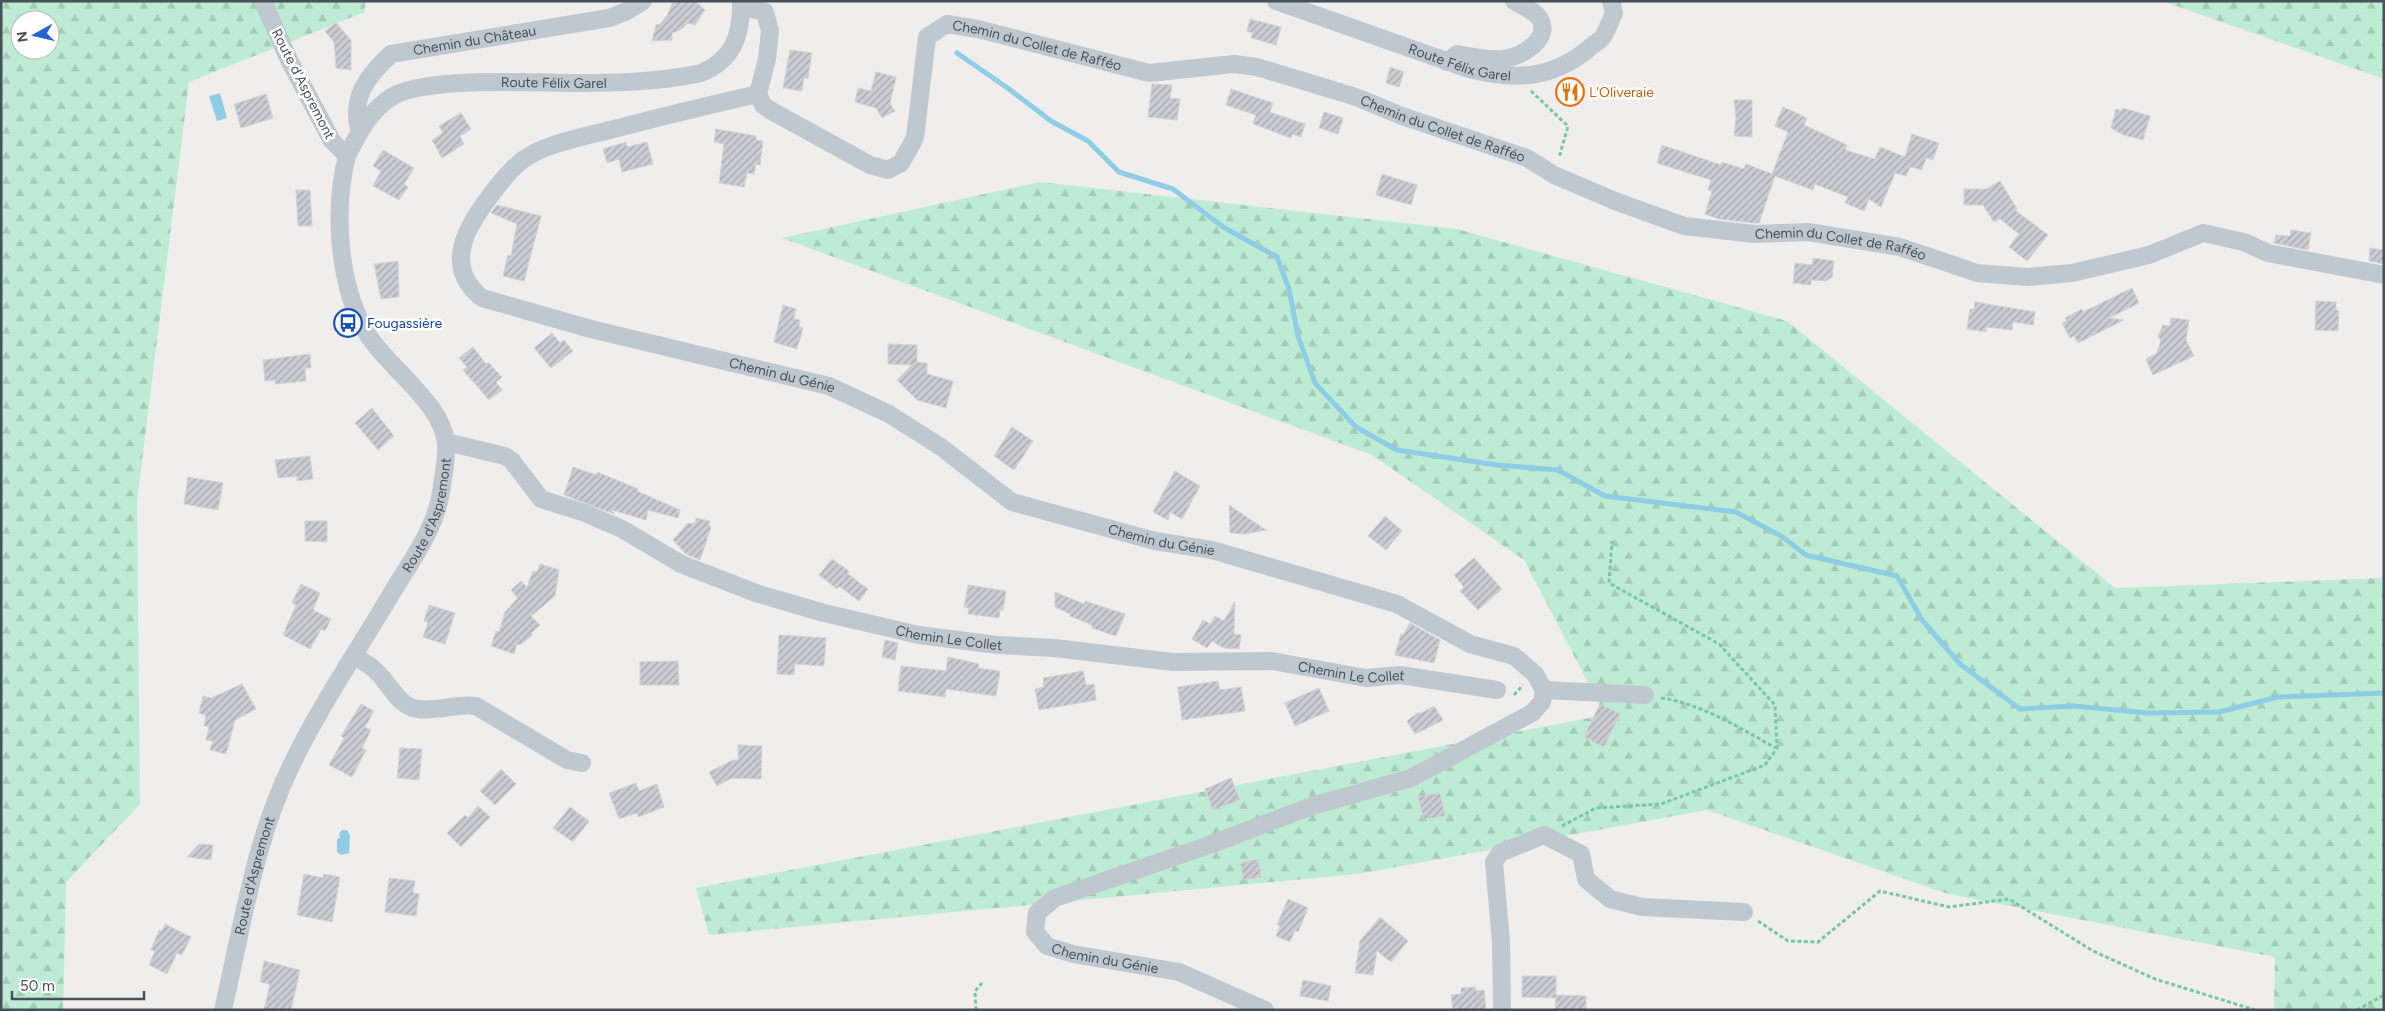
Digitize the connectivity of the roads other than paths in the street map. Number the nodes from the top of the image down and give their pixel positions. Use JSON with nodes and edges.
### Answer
{"nodes":[{"id":1,"x":263,"y":1,"type":"edge"},
{"id":2,"x":643,"y":1,"type":"edge"},
{"id":3,"x":1276,"y":1,"type":"edge"},
{"id":4,"x":1514,"y":1,"type":"edge"},
{"id":5,"x":1610,"y":1,"type":"edge"},
{"id":6,"x":741,"y":4,"type":"edge"},
{"id":7,"x":1447,"y":62,"type":"junction"},
{"id":8,"x":758,"y":94,"type":"junction"},
{"id":9,"x":359,"y":130,"type":"junction"},
{"id":10,"x":347,"y":156,"type":"junction"},
{"id":11,"x":2384,"y":274,"type":"edge"},
{"id":12,"x":446,"y":442,"type":"junction"},
{"id":13,"x":354,"y":656,"type":"junction"},
{"id":14,"x":1497,"y":690,"type":"road end"},
{"id":15,"x":1544,"y":690,"type":"junction"},
{"id":16,"x":1645,"y":695,"type":"dead end"},
{"id":17,"x":582,"y":763,"type":"dead end"},
{"id":18,"x":1744,"y":912,"type":"road end"},
{"id":19,"x":223,"y":1010,"type":"edge"},
{"id":20,"x":1264,"y":1010,"type":"edge"},
{"id":21,"x":1502,"y":1010,"type":"edge"}],
"edges":[{"from":1,"to":10,"type":"street","name":"Route d'Aspremont"},
{"from":2,"to":9,"type":"street","name":"Chemin du Château"},
{"from":3,"to":7,"type":"street","name":"Route Félix Garel"},
{"from":4,"to":7,"type":"street"},
{"from":5,"to":7,"type":"street","name":"Route Félix Garel"},
{"from":6,"to":8,"type":"street"},
{"from":6,"to":9,"type":"street","name":"Route Félix Garel"},
{"from":8,"to":11,"type":"street","name":"Chemin du Collet de Rafféo"},
{"from":8,"to":15,"type":"street","name":"Chemin du Génie"},
{"from":9,"to":10,"type":"street","name":"Route Félix Garel"},
{"from":10,"to":12,"type":"street","name":"Route d'Aspremont"},
{"from":12,"to":13,"type":"street","name":"Route d'Aspremont"},
{"from":12,"to":14,"type":"street","name":"Chemin Le Collet"},
{"from":13,"to":17,"type":"street"},
{"from":13,"to":19,"type":"street","name":"Route d'Aspremont"},
{"from":15,"to":16,"type":"street"},
{"from":15,"to":20,"type":"street","name":"Chemin du Génie"},
{"from":18,"to":21,"type":"street"}]}
